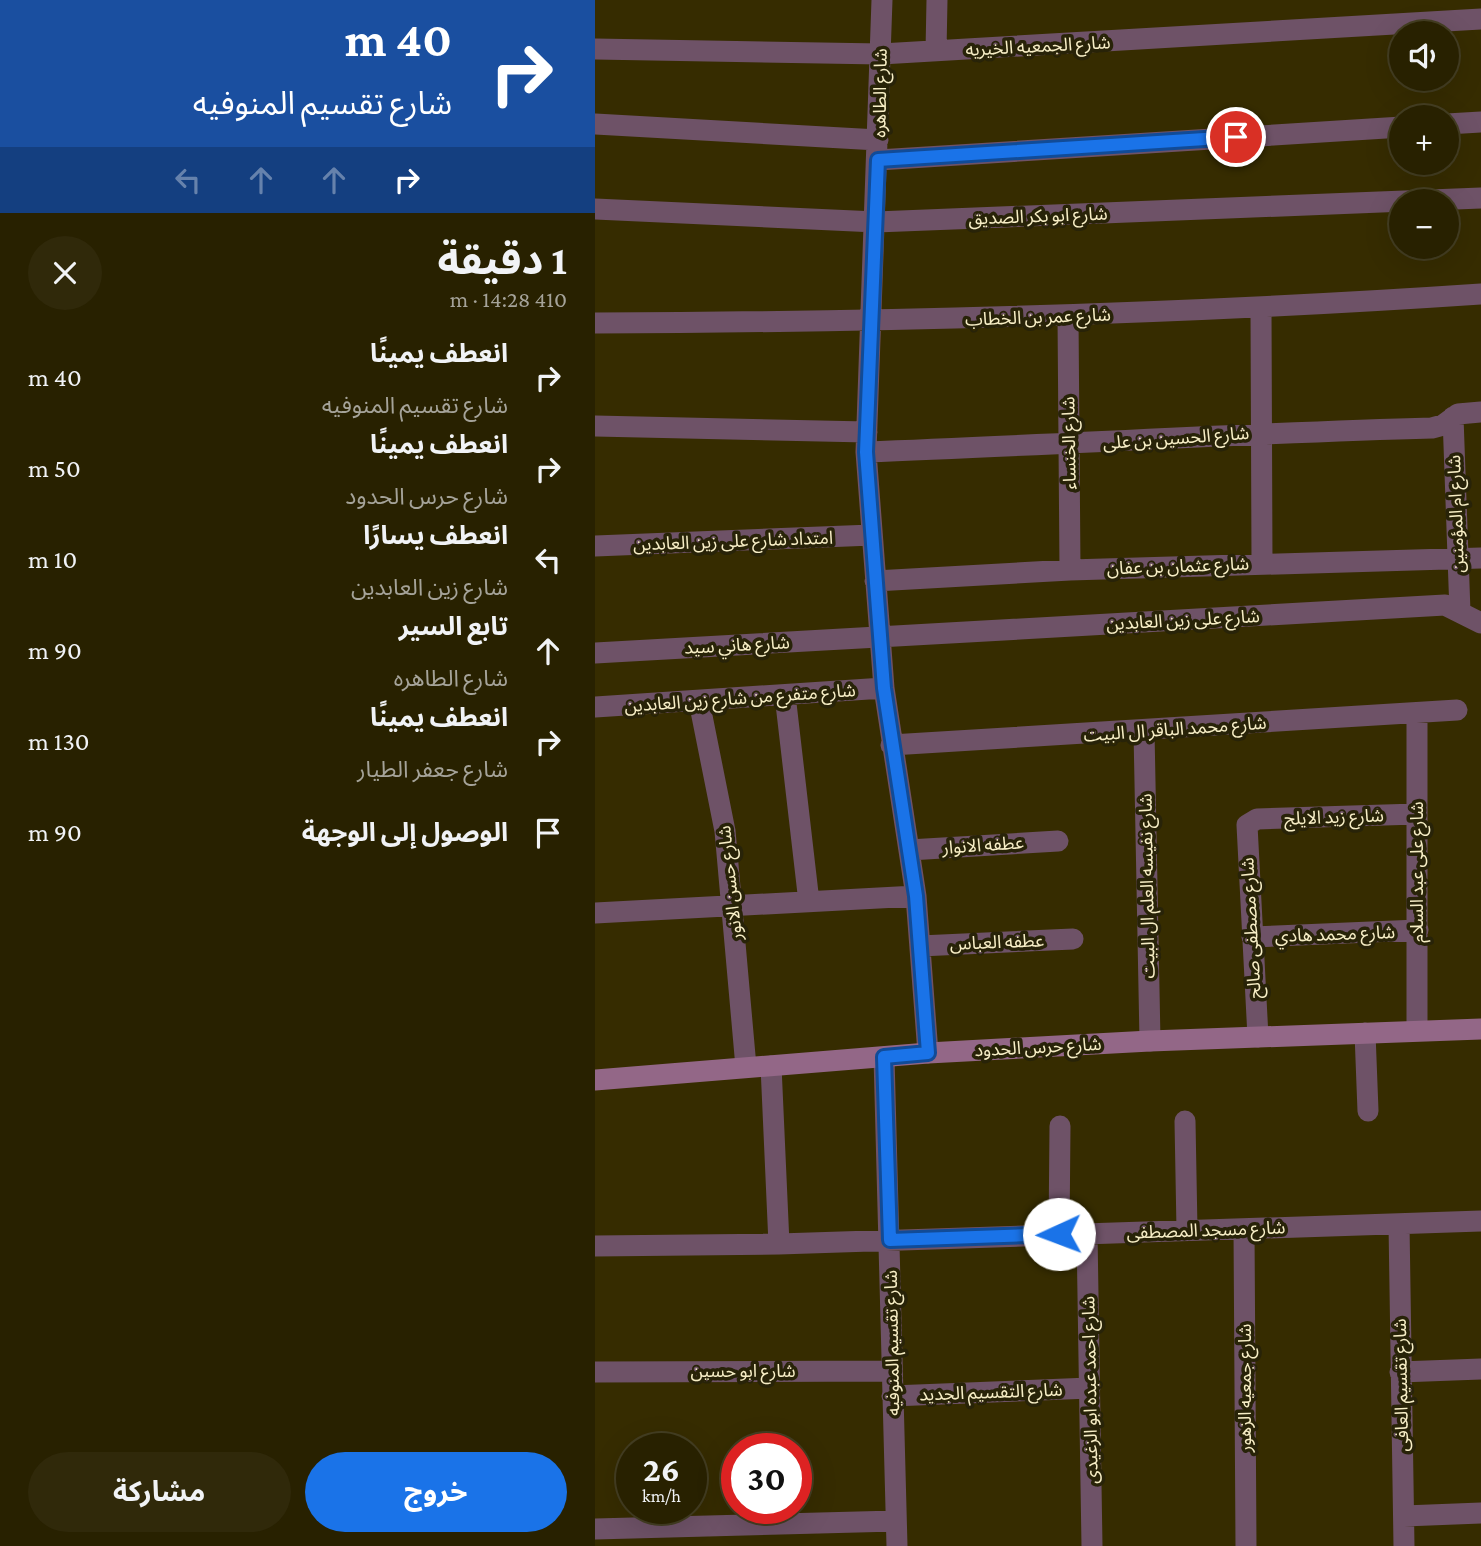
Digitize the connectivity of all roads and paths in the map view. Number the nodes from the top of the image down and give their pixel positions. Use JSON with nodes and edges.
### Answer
{"nodes":[{"id":1,"x":882,"y":0,"type":"edge"},
{"id":2,"x":937,"y":0,"type":"edge"},
{"id":3,"x":1481,"y":19,"type":"edge"},
{"id":4,"x":595,"y":49,"type":"edge"},
{"id":5,"x":936,"y":51,"type":"junction"},
{"id":6,"x":881,"y":54,"type":"junction"},
{"id":7,"x":1481,"y":121,"type":"edge"},
{"id":8,"x":1459,"y":123,"type":"edge"},
{"id":9,"x":595,"y":124,"type":"edge"},
{"id":10,"x":1389,"y":128,"type":"edge"},
{"id":11,"x":878,"y":150,"type":"junction"},
{"id":12,"x":1481,"y":198,"type":"edge"},
{"id":13,"x":595,"y":209,"type":"edge"},
{"id":14,"x":876,"y":222,"type":"junction"},
{"id":15,"x":1481,"y":295,"type":"edge"},
{"id":16,"x":1261,"y":309,"type":"junction"},
{"id":17,"x":1067,"y":316,"type":"junction"},
{"id":18,"x":872,"y":322,"type":"junction"},
{"id":19,"x":595,"y":323,"type":"edge"},
{"id":20,"x":1481,"y":412,"type":"edge"},
{"id":21,"x":1453,"y":417,"type":"junction"},
{"id":22,"x":595,"y":426,"type":"edge"},
{"id":23,"x":1262,"y":433,"type":"junction"},
{"id":24,"x":867,"y":442,"type":"junction"},
{"id":25,"x":1068,"y":445,"type":"junction"},
{"id":26,"x":872,"y":536,"type":"junction"},
{"id":27,"x":595,"y":546,"type":"edge"},
{"id":28,"x":1458,"y":558,"type":"junction"},
{"id":29,"x":1481,"y":558,"type":"edge"},
{"id":30,"x":1262,"y":563,"type":"junction"},
{"id":31,"x":1070,"y":570,"type":"junction"},
{"id":32,"x":875,"y":581,"type":"junction"},
{"id":33,"x":1459,"y":612,"type":"junction"},
{"id":34,"x":1481,"y":623,"type":"edge"},
{"id":35,"x":880,"y":638,"type":"junction"},
{"id":36,"x":595,"y":653,"type":"edge"},
{"id":37,"x":884,"y":688,"type":"junction"},
{"id":38,"x":785,"y":695,"type":"junction"},
{"id":39,"x":699,"y":701,"type":"junction"},
{"id":40,"x":595,"y":708,"type":"edge"},
{"id":41,"x":1457,"y":710,"type":"dead end"},
{"id":42,"x":1417,"y":713,"type":"junction"},
{"id":43,"x":1144,"y":731,"type":"junction"},
{"id":44,"x":891,"y":745,"type":"junction"},
{"id":45,"x":1417,"y":814,"type":"junction"},
{"id":46,"x":1251,"y":821,"type":"joint"},
{"id":47,"x":1058,"y":841,"type":"dead end"},
{"id":48,"x":909,"y":850,"type":"junction"},
{"id":49,"x":916,"y":896,"type":"junction"},
{"id":50,"x":809,"y":902,"type":"junction"},
{"id":51,"x":734,"y":907,"type":"junction"},
{"id":52,"x":595,"y":914,"type":"edge"},
{"id":53,"x":1418,"y":930,"type":"junction"},
{"id":54,"x":1252,"y":937,"type":"junction"},
{"id":55,"x":1073,"y":939,"type":"dead end"},
{"id":56,"x":920,"y":946,"type":"junction"},
{"id":57,"x":1481,"y":1029,"type":"edge"},
{"id":58,"x":1417,"y":1031,"type":"junction"},
{"id":59,"x":1365,"y":1033,"type":"junction"},
{"id":60,"x":1258,"y":1037,"type":"junction"},
{"id":61,"x":1150,"y":1041,"type":"junction"},
{"id":62,"x":928,"y":1053,"type":"junction"},
{"id":63,"x":884,"y":1057,"type":"junction"},
{"id":64,"x":771,"y":1066,"type":"junction"},
{"id":65,"x":746,"y":1068,"type":"junction"},
{"id":66,"x":595,"y":1080,"type":"edge"},
{"id":67,"x":1368,"y":1111,"type":"dead end"},
{"id":68,"x":1185,"y":1121,"type":"dead end"},
{"id":69,"x":1060,"y":1126,"type":"dead end"},
{"id":70,"x":1481,"y":1221,"type":"edge"},
{"id":71,"x":1399,"y":1224,"type":"junction"},
{"id":72,"x":1244,"y":1229,"type":"junction"},
{"id":73,"x":1187,"y":1230,"type":"junction"},
{"id":74,"x":1087,"y":1233,"type":"junction"},
{"id":75,"x":1059,"y":1234,"type":"junction"},
{"id":76,"x":890,"y":1240,"type":"junction"},
{"id":77,"x":779,"y":1244,"type":"junction"},
{"id":78,"x":595,"y":1246,"type":"edge"},
{"id":79,"x":1481,"y":1369,"type":"edge"},
{"id":80,"x":892,"y":1371,"type":"junction"},
{"id":81,"x":595,"y":1372,"type":"edge"},
{"id":82,"x":1400,"y":1372,"type":"junction"},
{"id":83,"x":1090,"y":1388,"type":"junction"},
{"id":84,"x":892,"y":1395,"type":"junction"},
{"id":85,"x":1481,"y":1513,"type":"edge"},
{"id":86,"x":1404,"y":1516,"type":"junction"},
{"id":87,"x":896,"y":1521,"type":"junction"},
{"id":88,"x":595,"y":1529,"type":"edge"},
{"id":89,"x":897,"y":1546,"type":"edge"},
{"id":90,"x":1092,"y":1546,"type":"edge"},
{"id":91,"x":1246,"y":1546,"type":"edge"},
{"id":92,"x":1404,"y":1546,"type":"edge"}],
"edges":[{"from":1,"to":6,"type":"street","name":"شارع الطاهره"},
{"from":2,"to":5,"type":"street"},
{"from":3,"to":5,"type":"street","name":"شارع الجمعيه الخيريه"},
{"from":4,"to":6,"type":"street","name":"شارع الجمعيه الخيريه"},
{"from":5,"to":6,"type":"street","name":"شارع الجمعيه الخيريه"},
{"from":6,"to":11,"type":"street","name":"شارع الطاهره"},
{"from":7,"to":8,"type":"street"},
{"from":9,"to":11,"type":"street"},
{"from":10,"to":11,"type":"street"},
{"from":11,"to":14,"type":"street","name":"شارع الطاهره"},
{"from":12,"to":14,"type":"street","name":"شارع ابو بكر الصديق"},
{"from":13,"to":14,"type":"street","name":"شارع ابو بكر الصديق"},
{"from":14,"to":18,"type":"street","name":"شارع الطاهره"},
{"from":15,"to":16,"type":"street","name":"شارع عمر بن الخطاب"},
{"from":16,"to":17,"type":"street","name":"شارع عمر بن الخطاب"},
{"from":16,"to":23,"type":"street"},
{"from":17,"to":18,"type":"street","name":"شارع عمر بن الخطاب"},
{"from":17,"to":25,"type":"street","name":"شارع الخنساء"},
{"from":18,"to":19,"type":"street","name":"شارع عمر بن الخطاب"},
{"from":18,"to":24,"type":"street","name":"شارع الطاهره"},
{"from":20,"to":21,"type":"street","name":"شارع الحسين بن على"},
{"from":21,"to":23,"type":"street","name":"شارع الحسين بن على"},
{"from":21,"to":28,"type":"street","name":"شارع ام المؤمنين"},
{"from":22,"to":24,"type":"street","name":"شارع الحسين بن على"},
{"from":23,"to":25,"type":"street","name":"شارع الحسين بن على"},
{"from":23,"to":30,"type":"street"},
{"from":24,"to":25,"type":"street","name":"شارع الحسين بن على"},
{"from":24,"to":26,"type":"street","name":"شارع الطاهره"},
{"from":25,"to":31,"type":"street","name":"شارع الخنساء"},
{"from":26,"to":27,"type":"street","name":"امتداد شارع على زين العابدين"},
{"from":26,"to":32,"type":"street","name":"شارع الطاهره"},
{"from":28,"to":29,"type":"street","name":"شارع عثمان بن عفان"},
{"from":28,"to":30,"type":"street","name":"شارع عثمان بن عفان"},
{"from":28,"to":33,"type":"street","name":"شارع ام المؤمنين"},
{"from":30,"to":31,"type":"street","name":"شارع عثمان بن عفان"},
{"from":31,"to":32,"type":"street","name":"شارع عثمان بن عفان"},
{"from":32,"to":35,"type":"street","name":"شارع الطاهره"},
{"from":33,"to":34,"type":"street","name":"شارع على زين العابدين"},
{"from":33,"to":35,"type":"street","name":"شارع على زين العابدين"},
{"from":35,"to":36,"type":"street","name":"شارع هاني سيد"},
{"from":35,"to":37,"type":"street","name":"شارع الطاهره"},
{"from":37,"to":38,"type":"street","name":"شارع متفرع من شارع زين العابدين"},
{"from":37,"to":44,"type":"street","name":"شارع الطاهره"},
{"from":38,"to":39,"type":"street","name":"شارع متفرع من شارع زين العابدين"},
{"from":38,"to":50,"type":"street"},
{"from":39,"to":40,"type":"street","name":"شارع متفرع من شارع زين العابدين"},
{"from":39,"to":51,"type":"street","name":"شارع حسن الانور"},
{"from":41,"to":42,"type":"street","name":"شارع محمد الباقر ال البيت"},
{"from":42,"to":43,"type":"street","name":"شارع محمد الباقر ال البيت"},
{"from":42,"to":45,"type":"street","name":"شارع على عبد السلام"},
{"from":43,"to":44,"type":"street","name":"شارع محمد الباقر ال البيت"},
{"from":43,"to":61,"type":"street","name":"شارع نفيسه العلم ال البيت"},
{"from":44,"to":48,"type":"street","name":"شارع الطاهره"},
{"from":45,"to":46,"type":"street","name":"شارع زيد الايلج"},
{"from":45,"to":53,"type":"street","name":"شارع على عبد السلام"},
{"from":46,"to":54,"type":"street","name":"شارع مصطفى صالح"},
{"from":47,"to":48,"type":"street","name":"عطفه الانوار"},
{"from":48,"to":49,"type":"street","name":"شارع الطاهره"},
{"from":49,"to":50,"type":"street"},
{"from":49,"to":56,"type":"street","name":"شارع الطاهره"},
{"from":50,"to":51,"type":"street"},
{"from":51,"to":52,"type":"street"},
{"from":51,"to":65,"type":"street","name":"شارع حسن الانور"},
{"from":53,"to":54,"type":"street","name":"شارع محمد هادي"},
{"from":53,"to":58,"type":"street","name":"شارع على عبد السلام"},
{"from":54,"to":60,"type":"street","name":"شارع مصطفى صالح"},
{"from":55,"to":56,"type":"street","name":"عطفه العباس"},
{"from":56,"to":62,"type":"street","name":"شارع الطاهره"},
{"from":57,"to":58,"type":"street","name":"شارع حرس الحدود"},
{"from":58,"to":59,"type":"street","name":"شارع حرس الحدود"},
{"from":59,"to":60,"type":"street","name":"شارع حرس الحدود"},
{"from":59,"to":67,"type":"street"},
{"from":60,"to":61,"type":"street","name":"شارع حرس الحدود"},
{"from":61,"to":62,"type":"street","name":"شارع حرس الحدود"},
{"from":62,"to":63,"type":"street","name":"شارع حرس الحدود"},
{"from":63,"to":64,"type":"street","name":"شارع حرس الحدود"},
{"from":63,"to":76,"type":"street","name":"شارع تقسيم المنوفيه"},
{"from":64,"to":65,"type":"street","name":"شارع حرس الحدود"},
{"from":64,"to":77,"type":"street"},
{"from":65,"to":66,"type":"street","name":"شارع حرس الحدود"},
{"from":68,"to":73,"type":"street"},
{"from":69,"to":75,"type":"street"},
{"from":70,"to":71,"type":"street","name":"شارع مسجد المصطفى"},
{"from":71,"to":72,"type":"street","name":"شارع مسجد المصطفى"},
{"from":71,"to":82,"type":"street","name":"شارع تقسيم العافى"},
{"from":72,"to":73,"type":"street","name":"شارع مسجد المصطفى"},
{"from":72,"to":91,"type":"street","name":"شارع جمعيه الزهور"},
{"from":73,"to":74,"type":"street","name":"شارع مسجد المصطفى"},
{"from":74,"to":75,"type":"street","name":"شارع مسجد المصطفى"},
{"from":74,"to":83,"type":"street","name":"شارع احمد عبده ابو الزغيدى"},
{"from":75,"to":76,"type":"street","name":"شارع مسجد المصطفى"},
{"from":76,"to":77,"type":"street","name":"شارع مسجد المصطفى"},
{"from":76,"to":80,"type":"street","name":"شارع تقسيم المنوفيه"},
{"from":77,"to":78,"type":"street","name":"شارع مسجد المصطفى"},
{"from":79,"to":82,"type":"street"},
{"from":80,"to":81,"type":"street","name":"شارع ابو حسين"},
{"from":80,"to":84,"type":"street","name":"شارع تقسيم المنوفيه"},
{"from":82,"to":86,"type":"street","name":"شارع تقسيم العافى"},
{"from":83,"to":84,"type":"street","name":"شارع التقسيم الجديد"},
{"from":83,"to":90,"type":"street","name":"شارع احمد عبده ابو الزغيدى"},
{"from":84,"to":87,"type":"street","name":"شارع تقسيم المنوفيه"},
{"from":85,"to":86,"type":"street"},
{"from":86,"to":92,"type":"street","name":"شارع تقسيم العافى"},
{"from":87,"to":88,"type":"street"},
{"from":87,"to":89,"type":"street","name":"شارع تقسيم المنوفيه"}]}
